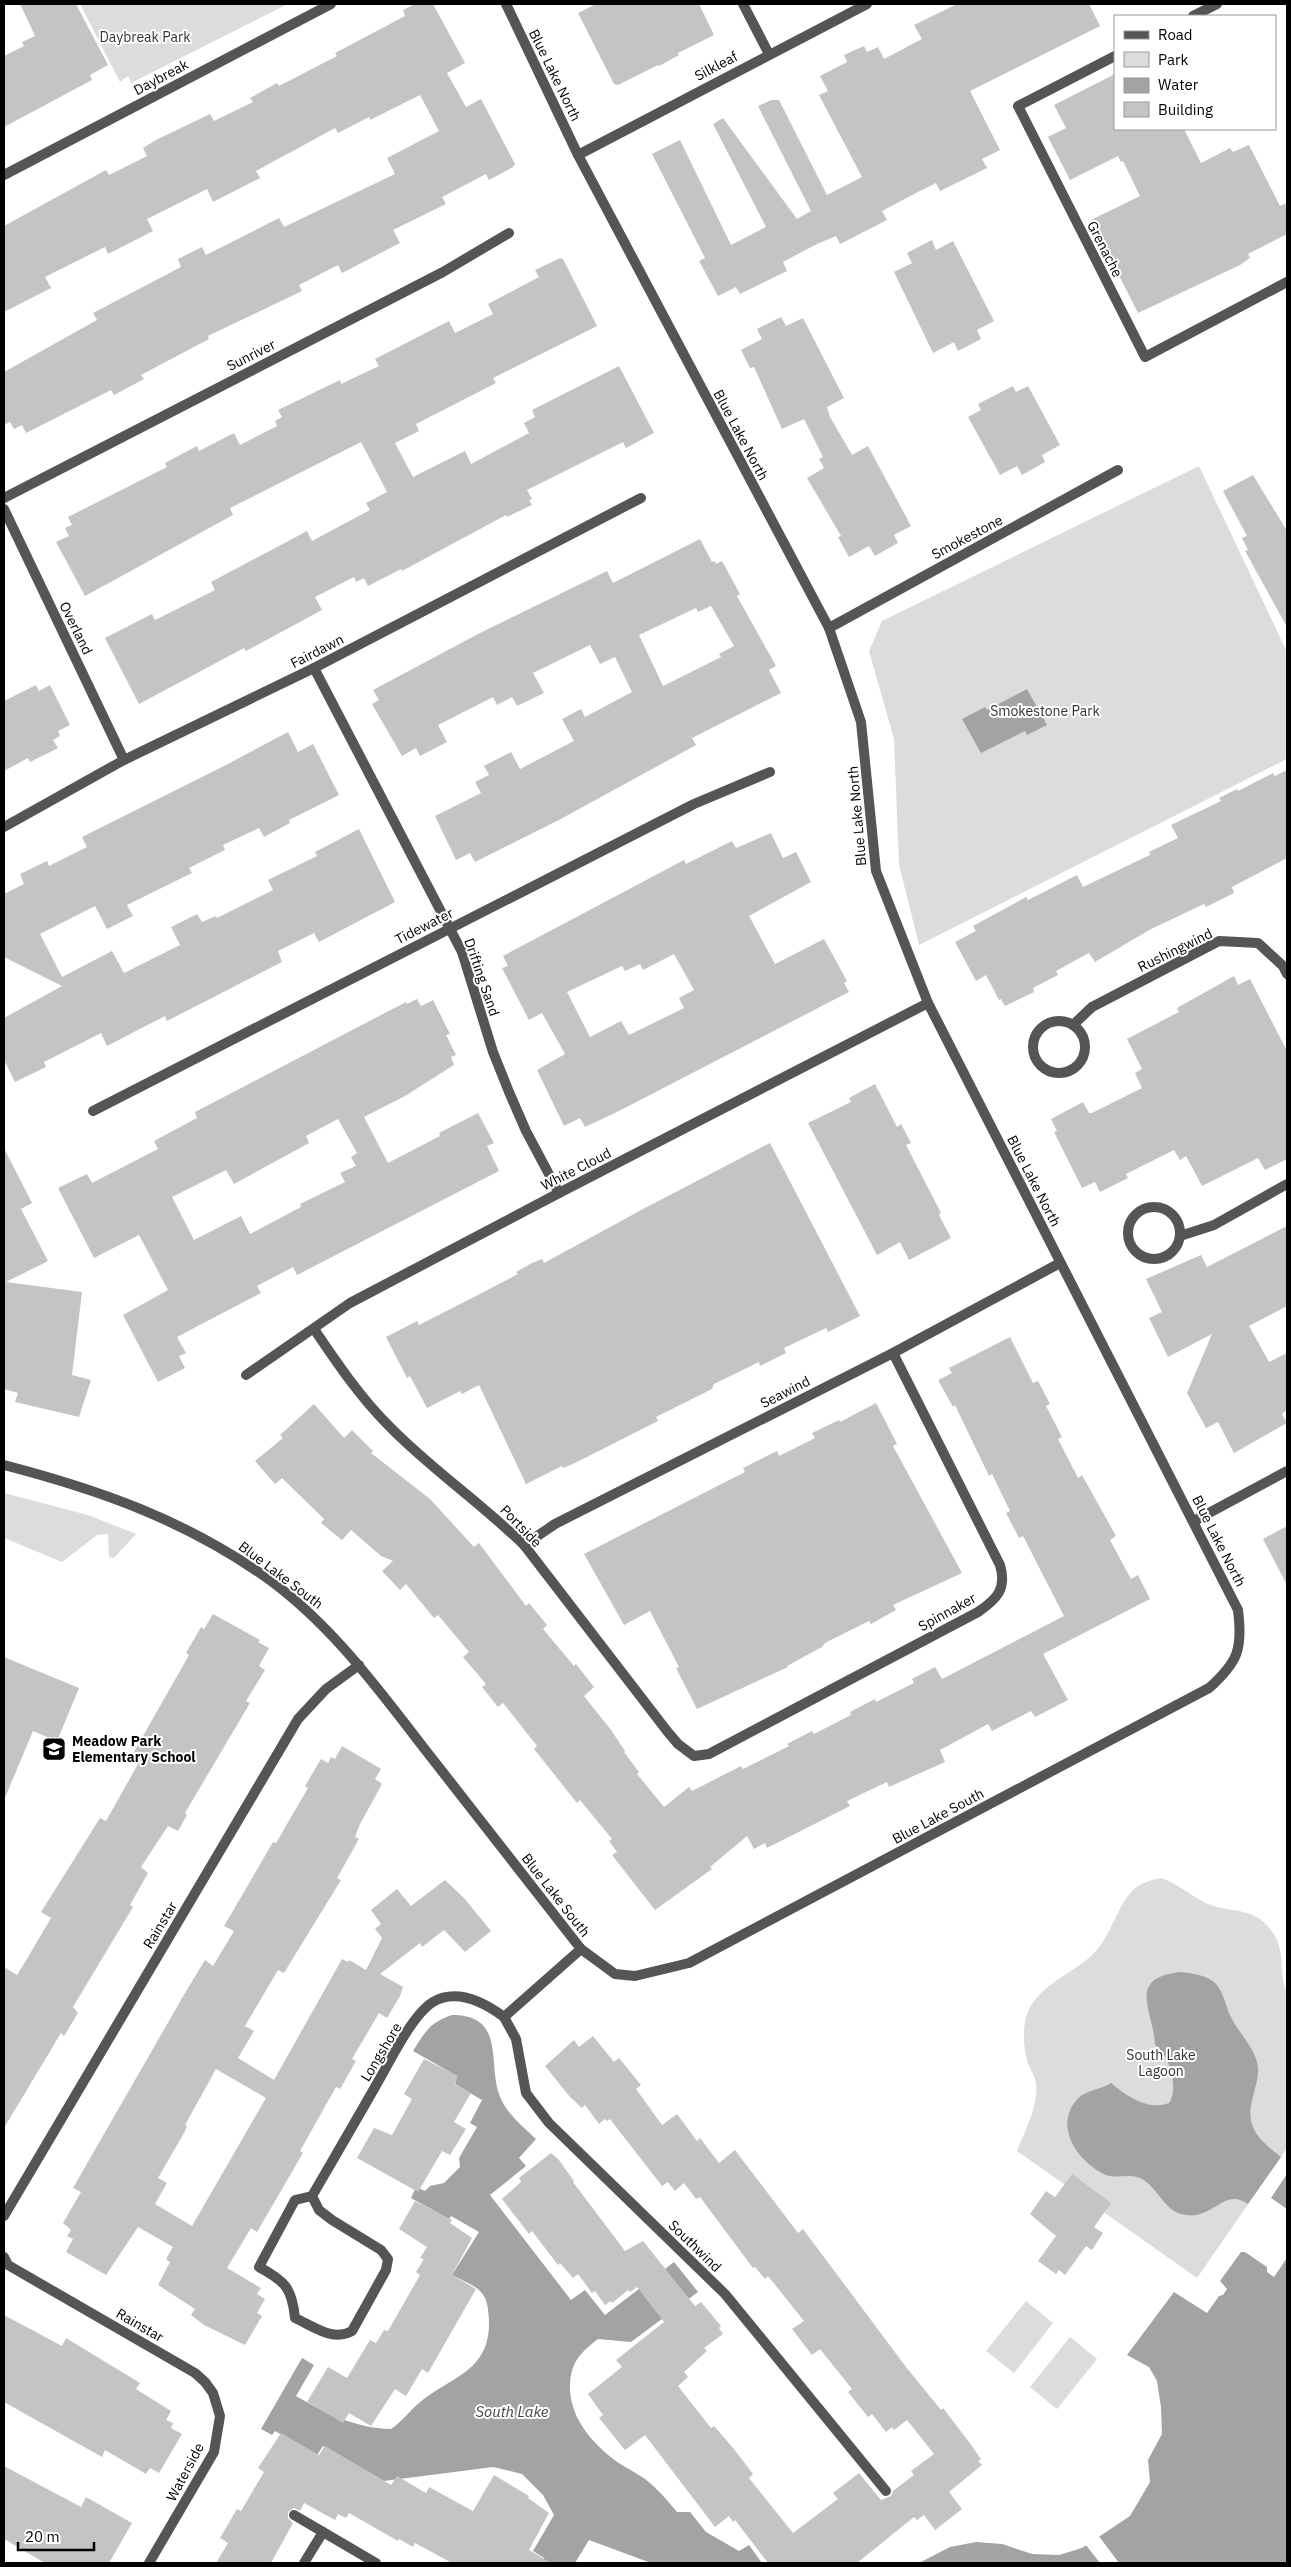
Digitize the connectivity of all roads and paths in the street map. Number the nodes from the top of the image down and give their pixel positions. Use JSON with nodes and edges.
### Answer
{"nodes":[{"id":1,"x":330,"y":4,"type":"edge"},
{"id":2,"x":506,"y":4,"type":"edge"},
{"id":3,"x":743,"y":4,"type":"edge"},
{"id":4,"x":867,"y":4,"type":"edge"},
{"id":5,"x":1217,"y":4,"type":"edge"},
{"id":6,"x":1195,"y":15,"type":"edge"},
{"id":7,"x":769,"y":54,"type":"junction"},
{"id":8,"x":1114,"y":57,"type":"edge"},
{"id":9,"x":578,"y":155,"type":"junction"},
{"id":10,"x":4,"y":175,"type":"edge"},
{"id":11,"x":509,"y":233,"type":"dead end"},
{"id":12,"x":1287,"y":282,"type":"edge"},
{"id":13,"x":1118,"y":470,"type":"dead end"},
{"id":14,"x":4,"y":498,"type":"edge"},
{"id":15,"x":642,"y":498,"type":"dead end"},
{"id":16,"x":4,"y":509,"type":"edge"},
{"id":17,"x":829,"y":628,"type":"junction"},
{"id":18,"x":314,"y":668,"type":"junction"},
{"id":19,"x":124,"y":760,"type":"junction"},
{"id":20,"x":770,"y":772,"type":"dead end"},
{"id":21,"x":4,"y":827,"type":"edge"},
{"id":22,"x":449,"y":928,"type":"junction"},
{"id":23,"x":1287,"y":974,"type":"edge"},
{"id":24,"x":928,"y":1004,"type":"junction"},
{"id":25,"x":1073,"y":1024,"type":"junction"},
{"id":26,"x":93,"y":1111,"type":"dead end"},
{"id":27,"x":1287,"y":1184,"type":"edge"},
{"id":28,"x":559,"y":1193,"type":"junction"},
{"id":29,"x":1180,"y":1236,"type":"junction"},
{"id":30,"x":1060,"y":1263,"type":"junction"},
{"id":31,"x":314,"y":1329,"type":"junction"},
{"id":32,"x":893,"y":1353,"type":"junction"},
{"id":33,"x":246,"y":1375,"type":"dead end"},
{"id":34,"x":4,"y":1465,"type":"edge"},
{"id":35,"x":1287,"y":1471,"type":"edge"},
{"id":36,"x":1194,"y":1521,"type":"junction"},
{"id":37,"x":524,"y":1545,"type":"junction"},
{"id":38,"x":1237,"y":1655,"type":"joint"},
{"id":39,"x":359,"y":1665,"type":"junction"},
{"id":40,"x":694,"y":1756,"type":"joint"},
{"id":41,"x":581,"y":1949,"type":"junction"},
{"id":42,"x":504,"y":2017,"type":"junction"},
{"id":43,"x":312,"y":2196,"type":"junction"},
{"id":44,"x":4,"y":2216,"type":"edge"},
{"id":45,"x":4,"y":2257,"type":"edge"},
{"id":46,"x":220,"y":2416,"type":"joint"},
{"id":47,"x":886,"y":2491,"type":"dead end"},
{"id":48,"x":294,"y":2515,"type":"dead end"},
{"id":49,"x":323,"y":2532,"type":"junction"},
{"id":50,"x":149,"y":2563,"type":"edge"},
{"id":51,"x":304,"y":2563,"type":"edge"},
{"id":52,"x":376,"y":2563,"type":"edge"}],
"edges":[{"from":1,"to":10,"type":"street","name":"Daybreak"},
{"from":2,"to":9,"type":"street","name":"Blue Lake North"},
{"from":3,"to":7,"type":"street"},
{"from":4,"to":7,"type":"street","name":"Silkleaf"},
{"from":5,"to":6,"type":"street"},
{"from":7,"to":9,"type":"street","name":"Silkleaf"},
{"from":8,"to":12,"type":"street","name":"Grenache"},
{"from":9,"to":17,"type":"street","name":"Blue Lake North"},
{"from":11,"to":14,"type":"street","name":"Sunriver"},
{"from":13,"to":17,"type":"street","name":"Smokestone"},
{"from":15,"to":18,"type":"street","name":"Fairdawn"},
{"from":16,"to":19,"type":"street","name":"Overland"},
{"from":17,"to":24,"type":"street","name":"Blue Lake North"},
{"from":18,"to":19,"type":"street","name":"Fairdawn"},
{"from":18,"to":22,"type":"street","name":"Drifting Sand"},
{"from":19,"to":21,"type":"street","name":"Fairdawn"},
{"from":20,"to":22,"type":"street","name":"Tidewater"},
{"from":22,"to":26,"type":"street","name":"Tidewater"},
{"from":22,"to":28,"type":"street","name":"Drifting Sand"},
{"from":23,"to":25,"type":"street","name":"Rushingwind"},
{"from":24,"to":28,"type":"street","name":"White Cloud"},
{"from":24,"to":30,"type":"street","name":"Blue Lake North"},
{"from":25,"to":25,"type":"street"},
{"from":27,"to":29,"type":"street"},
{"from":28,"to":31,"type":"street","name":"White Cloud"},
{"from":29,"to":29,"type":"street"},
{"from":30,"to":32,"type":"street","name":"Seawind"},
{"from":30,"to":36,"type":"street","name":"Blue Lake North"},
{"from":31,"to":33,"type":"street","name":"White Cloud"},
{"from":31,"to":37,"type":"street","name":"Portside"},
{"from":32,"to":37,"type":"street","name":"Seawind"},
{"from":32,"to":40,"type":"street","name":"Spinnaker"},
{"from":34,"to":39,"type":"street","name":"Blue Lake South"},
{"from":35,"to":36,"type":"street"},
{"from":36,"to":38,"type":"street","name":"Blue Lake North"},
{"from":37,"to":40,"type":"street","name":"Portside"},
{"from":38,"to":41,"type":"street","name":"Blue Lake South"},
{"from":39,"to":41,"type":"street","name":"Blue Lake South"},
{"from":39,"to":44,"type":"street","name":"Rainstar"},
{"from":41,"to":42,"type":"street"},
{"from":42,"to":43,"type":"street","name":"Longshore"},
{"from":42,"to":47,"type":"street","name":"Southwind"},
{"from":43,"to":43,"type":"street"},
{"from":45,"to":46,"type":"street","name":"Rainstar"},
{"from":46,"to":50,"type":"street","name":"Waterside"},
{"from":48,"to":49,"type":"street"},
{"from":49,"to":51,"type":"street"},
{"from":49,"to":52,"type":"street"}]}
